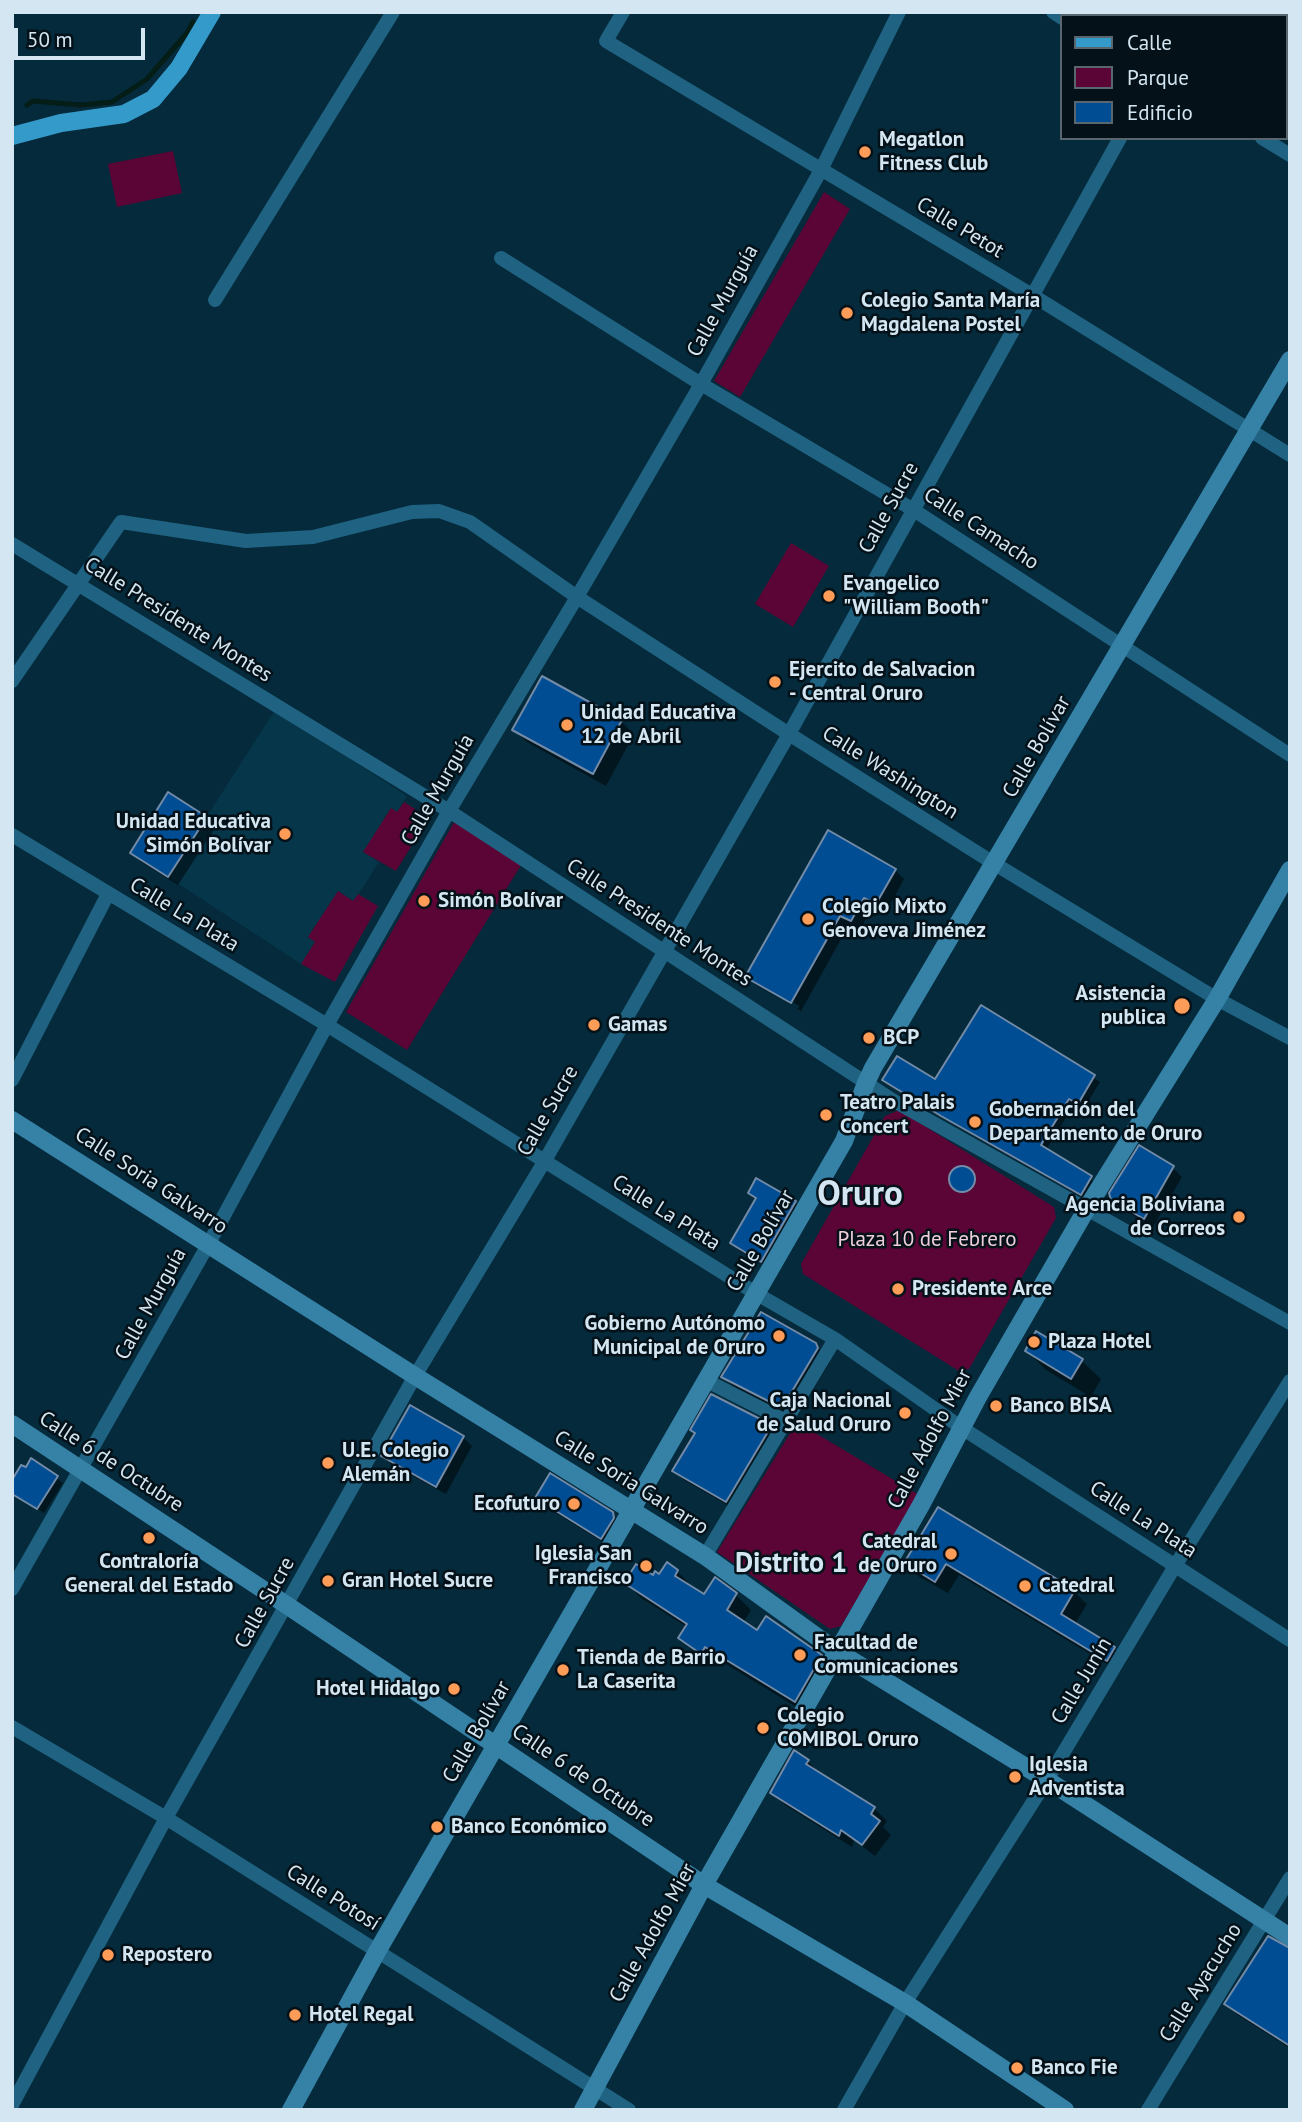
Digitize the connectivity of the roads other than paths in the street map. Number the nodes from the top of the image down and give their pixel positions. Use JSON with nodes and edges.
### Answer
{"nodes":[{"id":1,"x":212,"y":12,"type":"edge"},
{"id":2,"x":393,"y":12,"type":"edge"},
{"id":3,"x":623,"y":12,"type":"edge"},
{"id":4,"x":899,"y":12,"type":"edge"},
{"id":5,"x":12,"y":136,"type":"edge"},
{"id":6,"x":1119,"y":140,"type":"edge"},
{"id":7,"x":1265,"y":140,"type":"edge"},
{"id":8,"x":1290,"y":155,"type":"edge"},
{"id":9,"x":821,"y":170,"type":"junction"},
{"id":10,"x":501,"y":258,"type":"dead end"},
{"id":11,"x":1032,"y":295,"type":"junction"},
{"id":12,"x":215,"y":300,"type":"dead end"},
{"id":13,"x":1290,"y":360,"type":"edge"},
{"id":14,"x":701,"y":384,"type":"junction"},
{"id":15,"x":1249,"y":432,"type":"junction"},
{"id":16,"x":1290,"y":456,"type":"edge"},
{"id":17,"x":912,"y":509,"type":"junction"},
{"id":18,"x":12,"y":544,"type":"edge"},
{"id":19,"x":78,"y":583,"type":"junction"},
{"id":20,"x":578,"y":597,"type":"junction"},
{"id":21,"x":1122,"y":647,"type":"junction"},
{"id":22,"x":12,"y":681,"type":"edge"},
{"id":23,"x":789,"y":734,"type":"junction"},
{"id":24,"x":1290,"y":755,"type":"edge"},
{"id":25,"x":449,"y":811,"type":"junction"},
{"id":26,"x":12,"y":835,"type":"edge"},
{"id":27,"x":995,"y":863,"type":"junction"},
{"id":28,"x":1290,"y":870,"type":"edge"},
{"id":29,"x":108,"y":894,"type":"junction"},
{"id":30,"x":663,"y":951,"type":"junction"},
{"id":31,"x":1217,"y":999,"type":"junction"},
{"id":32,"x":327,"y":1025,"type":"junction"},
{"id":33,"x":1290,"y":1038,"type":"edge"},
{"id":34,"x":12,"y":1080,"type":"edge"},
{"id":35,"x":866,"y":1083,"type":"junction"},
{"id":36,"x":12,"y":1121,"type":"edge"},
{"id":37,"x":544,"y":1161,"type":"junction"},
{"id":38,"x":1086,"y":1211,"type":"junction"},
{"id":39,"x":208,"y":1245,"type":"junction"},
{"id":40,"x":757,"y":1294,"type":"junction"},
{"id":41,"x":1290,"y":1323,"type":"edge"},
{"id":42,"x":835,"y":1339,"type":"junction"},
{"id":43,"x":415,"y":1376,"type":"junction"},
{"id":44,"x":707,"y":1381,"type":"junction"},
{"id":45,"x":1290,"y":1381,"type":"edge"},
{"id":46,"x":786,"y":1421,"type":"junction"},
{"id":47,"x":12,"y":1424,"type":"edge"},
{"id":48,"x":962,"y":1428,"type":"junction"},
{"id":49,"x":81,"y":1470,"type":"junction"},
{"id":50,"x":633,"y":1510,"type":"junction"},
{"id":51,"x":705,"y":1556,"type":"junction"},
{"id":52,"x":1175,"y":1566,"type":"junction"},
{"id":53,"x":12,"y":1589,"type":"edge"},
{"id":54,"x":288,"y":1606,"type":"junction"},
{"id":55,"x":1290,"y":1640,"type":"edge"},
{"id":56,"x":838,"y":1652,"type":"junction"},
{"id":57,"x":12,"y":1727,"type":"edge"},
{"id":58,"x":496,"y":1744,"type":"junction"},
{"id":59,"x":1047,"y":1780,"type":"junction"},
{"id":60,"x":166,"y":1818,"type":"junction"},
{"id":61,"x":1290,"y":1878,"type":"edge"},
{"id":62,"x":704,"y":1885,"type":"junction"},
{"id":63,"x":1264,"y":1920,"type":"junction"},
{"id":64,"x":1290,"y":1937,"type":"edge"},
{"id":65,"x":378,"y":1950,"type":"junction"},
{"id":66,"x":905,"y":2003,"type":"junction"},
{"id":67,"x":594,"y":2088,"type":"junction"},
{"id":68,"x":12,"y":2105,"type":"edge"},
{"id":69,"x":291,"y":2110,"type":"edge"},
{"id":70,"x":583,"y":2110,"type":"edge"},
{"id":71,"x":629,"y":2110,"type":"edge"},
{"id":72,"x":844,"y":2110,"type":"edge"},
{"id":73,"x":1065,"y":2110,"type":"edge"},
{"id":74,"x":1148,"y":2110,"type":"edge"}],
"edges":[{"from":1,"to":5,"type":"main road"},
{"from":2,"to":12,"type":"street"},
{"from":3,"to":9,"type":"street","name":"Calle Petot"},
{"from":4,"to":9,"type":"street","name":"Calle Murguía"},
{"from":6,"to":11,"type":"street","name":"Calle Sucre"},
{"from":7,"to":8,"type":"street"},
{"from":9,"to":11,"type":"street","name":"Calle Petot"},
{"from":9,"to":14,"type":"street","name":"Calle Murguía"},
{"from":10,"to":14,"type":"street","name":"Calle Camacho"},
{"from":11,"to":15,"type":"street","name":"Calle Petot"},
{"from":11,"to":17,"type":"street","name":"Calle Sucre"},
{"from":13,"to":15,"type":"main road","name":"Calle Bolívar"},
{"from":14,"to":17,"type":"street","name":"Calle Camacho"},
{"from":14,"to":20,"type":"street","name":"Calle Murguía"},
{"from":15,"to":16,"type":"street","name":"Calle Petot"},
{"from":15,"to":21,"type":"main road","name":"Calle Bolívar"},
{"from":17,"to":21,"type":"street","name":"Calle Camacho"},
{"from":17,"to":23,"type":"street","name":"Calle Sucre"},
{"from":18,"to":19,"type":"street","name":"Calle Presidente Montes"},
{"from":19,"to":20,"type":"street","name":"Calle Washington"},
{"from":19,"to":22,"type":"street"},
{"from":19,"to":25,"type":"street","name":"Calle Presidente Montes"},
{"from":20,"to":23,"type":"street","name":"Calle Washington"},
{"from":20,"to":25,"type":"street","name":"Calle Murguía"},
{"from":21,"to":24,"type":"street","name":"Calle Camacho"},
{"from":21,"to":27,"type":"main road","name":"Calle Bolívar"},
{"from":23,"to":27,"type":"street","name":"Calle Washington"},
{"from":23,"to":30,"type":"street","name":"Calle Sucre"},
{"from":25,"to":30,"type":"street","name":"Calle Presidente Montes"},
{"from":25,"to":32,"type":"street","name":"Calle Murguía"},
{"from":26,"to":29,"type":"street","name":"Calle La Plata"},
{"from":27,"to":31,"type":"street","name":"Calle Washington"},
{"from":27,"to":35,"type":"main road","name":"Calle Bolívar"},
{"from":28,"to":31,"type":"main road","name":"Calle Adolfo Mier"},
{"from":29,"to":32,"type":"street","name":"Calle La Plata"},
{"from":29,"to":34,"type":"street"},
{"from":30,"to":35,"type":"street","name":"Calle Presidente Montes"},
{"from":30,"to":37,"type":"street","name":"Calle Sucre"},
{"from":31,"to":33,"type":"street","name":"Calle Washington"},
{"from":31,"to":38,"type":"main road","name":"Calle Adolfo Mier"},
{"from":32,"to":37,"type":"street","name":"Calle La Plata"},
{"from":32,"to":39,"type":"street","name":"Calle Murguía"},
{"from":35,"to":38,"type":"street","name":"Calle Presidente Montes"},
{"from":35,"to":40,"type":"main road","name":"Calle Bolívar"},
{"from":36,"to":39,"type":"main road","name":"Calle Soria Galvarro"},
{"from":37,"to":40,"type":"street","name":"Calle La Plata"},
{"from":37,"to":43,"type":"street","name":"Calle Sucre"},
{"from":38,"to":41,"type":"street","name":"Calle Presidente Montes"},
{"from":38,"to":48,"type":"main road","name":"Calle Adolfo Mier"},
{"from":39,"to":43,"type":"main road","name":"Calle Soria Galvarro"},
{"from":39,"to":49,"type":"street","name":"Calle Murguía"},
{"from":40,"to":42,"type":"street","name":"Calle La Plata"},
{"from":40,"to":44,"type":"main road","name":"Calle Bolívar"},
{"from":42,"to":46,"type":"street"},
{"from":42,"to":48,"type":"street","name":"Calle La Plata"},
{"from":43,"to":50,"type":"main road","name":"Calle Soria Galvarro"},
{"from":43,"to":54,"type":"street","name":"Calle Sucre"},
{"from":44,"to":46,"type":"street"},
{"from":44,"to":50,"type":"main road","name":"Calle Bolívar"},
{"from":45,"to":52,"type":"street","name":"Calle Junín"},
{"from":46,"to":51,"type":"street"},
{"from":47,"to":49,"type":"main road","name":"Calle 6 de Octubre"},
{"from":48,"to":52,"type":"street","name":"Calle La Plata"},
{"from":48,"to":56,"type":"main road","name":"Calle Adolfo Mier"},
{"from":49,"to":53,"type":"street","name":"Calle Murguía"},
{"from":49,"to":54,"type":"main road","name":"Calle 6 de Octubre"},
{"from":50,"to":51,"type":"main road","name":"Calle Soria Galvarro"},
{"from":50,"to":58,"type":"main road","name":"Calle Bolívar"},
{"from":51,"to":56,"type":"main road","name":"Calle Soria Galvarro"},
{"from":52,"to":55,"type":"street","name":"Calle La Plata"},
{"from":52,"to":59,"type":"street","name":"Calle Junín"},
{"from":54,"to":58,"type":"main road","name":"Calle 6 de Octubre"},
{"from":54,"to":60,"type":"street","name":"Calle Sucre"},
{"from":56,"to":59,"type":"main road","name":"Calle Soria Galvarro"},
{"from":56,"to":62,"type":"main road","name":"Calle Adolfo Mier"},
{"from":57,"to":60,"type":"street","name":"Calle Potosí"},
{"from":58,"to":62,"type":"main road","name":"Calle 6 de Octubre"},
{"from":58,"to":65,"type":"main road","name":"Calle Bolívar"},
{"from":59,"to":63,"type":"main road","name":"Calle Soria Galvarro"},
{"from":59,"to":66,"type":"street","name":"Calle Junín"},
{"from":60,"to":65,"type":"street","name":"Calle Potosí"},
{"from":60,"to":68,"type":"street","name":"Calle Sucre"},
{"from":61,"to":63,"type":"street","name":"Calle Ayacucho"},
{"from":62,"to":66,"type":"main road","name":"Calle 6 de Octubre"},
{"from":62,"to":67,"type":"main road","name":"Calle Adolfo Mier"},
{"from":63,"to":64,"type":"main road","name":"Calle Soria Galvarro"},
{"from":63,"to":74,"type":"street","name":"Calle Ayacucho"},
{"from":65,"to":67,"type":"street","name":"Calle Potosí"},
{"from":65,"to":69,"type":"main road","name":"Calle Bolívar"},
{"from":66,"to":72,"type":"street","name":"Calle Junín"},
{"from":66,"to":73,"type":"main road","name":"Calle 6 de Octubre"},
{"from":67,"to":70,"type":"main road","name":"Calle Adolfo Mier"},
{"from":67,"to":71,"type":"street","name":"Calle Potosí"}]}
